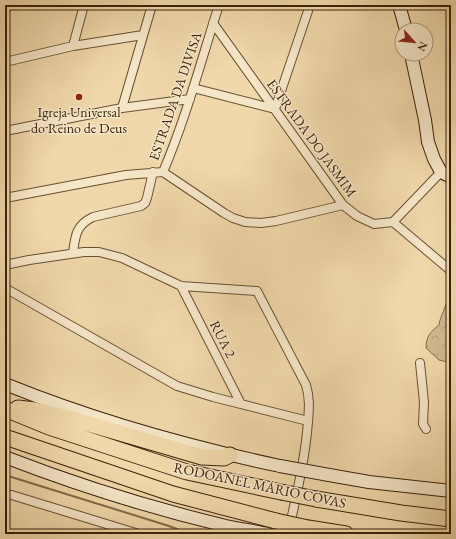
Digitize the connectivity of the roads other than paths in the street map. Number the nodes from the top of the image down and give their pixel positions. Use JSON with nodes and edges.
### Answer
{"nodes":[{"id":1,"x":84,"y":5,"type":"edge"},
{"id":2,"x":152,"y":5,"type":"edge"},
{"id":3,"x":219,"y":5,"type":"edge"},
{"id":4,"x":310,"y":5,"type":"edge"},
{"id":5,"x":399,"y":5,"type":"edge"},
{"id":6,"x":404,"y":22,"type":"edge"},
{"id":7,"x":213,"y":23,"type":"junction"},
{"id":8,"x":143,"y":35,"type":"junction"},
{"id":9,"x":73,"y":46,"type":"junction"},
{"id":10,"x":5,"y":62,"type":"edge"},
{"id":11,"x":413,"y":62,"type":"edge"},
{"id":12,"x":193,"y":88,"type":"junction"},
{"id":13,"x":190,"y":99,"type":"junction"},
{"id":14,"x":122,"y":108,"type":"junction"},
{"id":15,"x":275,"y":109,"type":"junction"},
{"id":16,"x":5,"y":131,"type":"edge"},
{"id":17,"x":153,"y":172,"type":"junction"},
{"id":18,"x":163,"y":172,"type":"junction"},
{"id":19,"x":446,"y":174,"type":"edge"},
{"id":20,"x":5,"y":198,"type":"edge"},
{"id":21,"x":343,"y":205,"type":"junction"},
{"id":22,"x":393,"y":222,"type":"junction"},
{"id":23,"x":74,"y":254,"type":"junction"},
{"id":24,"x":5,"y":265,"type":"edge"},
{"id":25,"x":451,"y":271,"type":"edge"},
{"id":26,"x":181,"y":286,"type":"junction"},
{"id":27,"x":5,"y":288,"type":"edge"},
{"id":28,"x":420,"y":363,"type":"dead end"},
{"id":29,"x":5,"y":384,"type":"edge"},
{"id":30,"x":241,"y":404,"type":"junction"},
{"id":31,"x":5,"y":408,"type":"edge"},
{"id":32,"x":308,"y":421,"type":"junction"},
{"id":33,"x":426,"y":428,"type":"dead end"},
{"id":34,"x":5,"y":437,"type":"edge"},
{"id":35,"x":230,"y":456,"type":"junction"},
{"id":36,"x":5,"y":457,"type":"edge"},
{"id":37,"x":451,"y":492,"type":"edge"},
{"id":38,"x":5,"y":493,"type":"edge"},
{"id":39,"x":451,"y":519,"type":"edge"},
{"id":40,"x":139,"y":534,"type":"edge"},
{"id":41,"x":268,"y":534,"type":"edge"},
{"id":42,"x":288,"y":534,"type":"edge"},
{"id":43,"x":346,"y":534,"type":"edge"}],
"edges":[{"from":1,"to":9,"type":"street"},
{"from":2,"to":8,"type":"street"},
{"from":3,"to":7,"type":"street","name":"ESTRADA DA DIVISA"},
{"from":4,"to":15,"type":"street"},
{"from":5,"to":6,"type":"main road"},
{"from":7,"to":12,"type":"street","name":"ESTRADA DA DIVISA"},
{"from":7,"to":15,"type":"street","name":"ESTRADA DO JASMIM"},
{"from":8,"to":9,"type":"street"},
{"from":8,"to":14,"type":"street"},
{"from":9,"to":10,"type":"street"},
{"from":11,"to":19,"type":"main road"},
{"from":12,"to":13,"type":"street","name":"ESTRADA DA DIVISA"},
{"from":12,"to":15,"type":"street"},
{"from":13,"to":14,"type":"street"},
{"from":13,"to":18,"type":"street","name":"ESTRADA DA DIVISA"},
{"from":14,"to":16,"type":"street"},
{"from":15,"to":21,"type":"street","name":"ESTRADA DO JASMIM"},
{"from":17,"to":18,"type":"street"},
{"from":17,"to":20,"type":"street"},
{"from":17,"to":23,"type":"street"},
{"from":18,"to":21,"type":"street"},
{"from":19,"to":22,"type":"street"},
{"from":21,"to":22,"type":"street","name":"ESTRADA DO JASMIM"},
{"from":22,"to":25,"type":"street"},
{"from":23,"to":24,"type":"street"},
{"from":23,"to":26,"type":"street"},
{"from":26,"to":30,"type":"street","name":"RUA 2"},
{"from":26,"to":32,"type":"street"},
{"from":27,"to":30,"type":"street"},
{"from":28,"to":33,"type":"street"},
{"from":29,"to":35,"type":"main road"},
{"from":30,"to":32,"type":"street"},
{"from":31,"to":35,"type":"highway"},
{"from":31,"to":39,"type":"highway","name":"RODOANEL MÁRIO COVAS","bridge":true},
{"from":32,"to":42,"type":"street"},
{"from":34,"to":43,"type":"highway","name":"RODOANEL MÁRIO COVAS","bridge":true},
{"from":35,"to":37,"type":"main road","bridge":true},
{"from":36,"to":41,"type":"main road"},
{"from":38,"to":40,"type":"street"}]}
